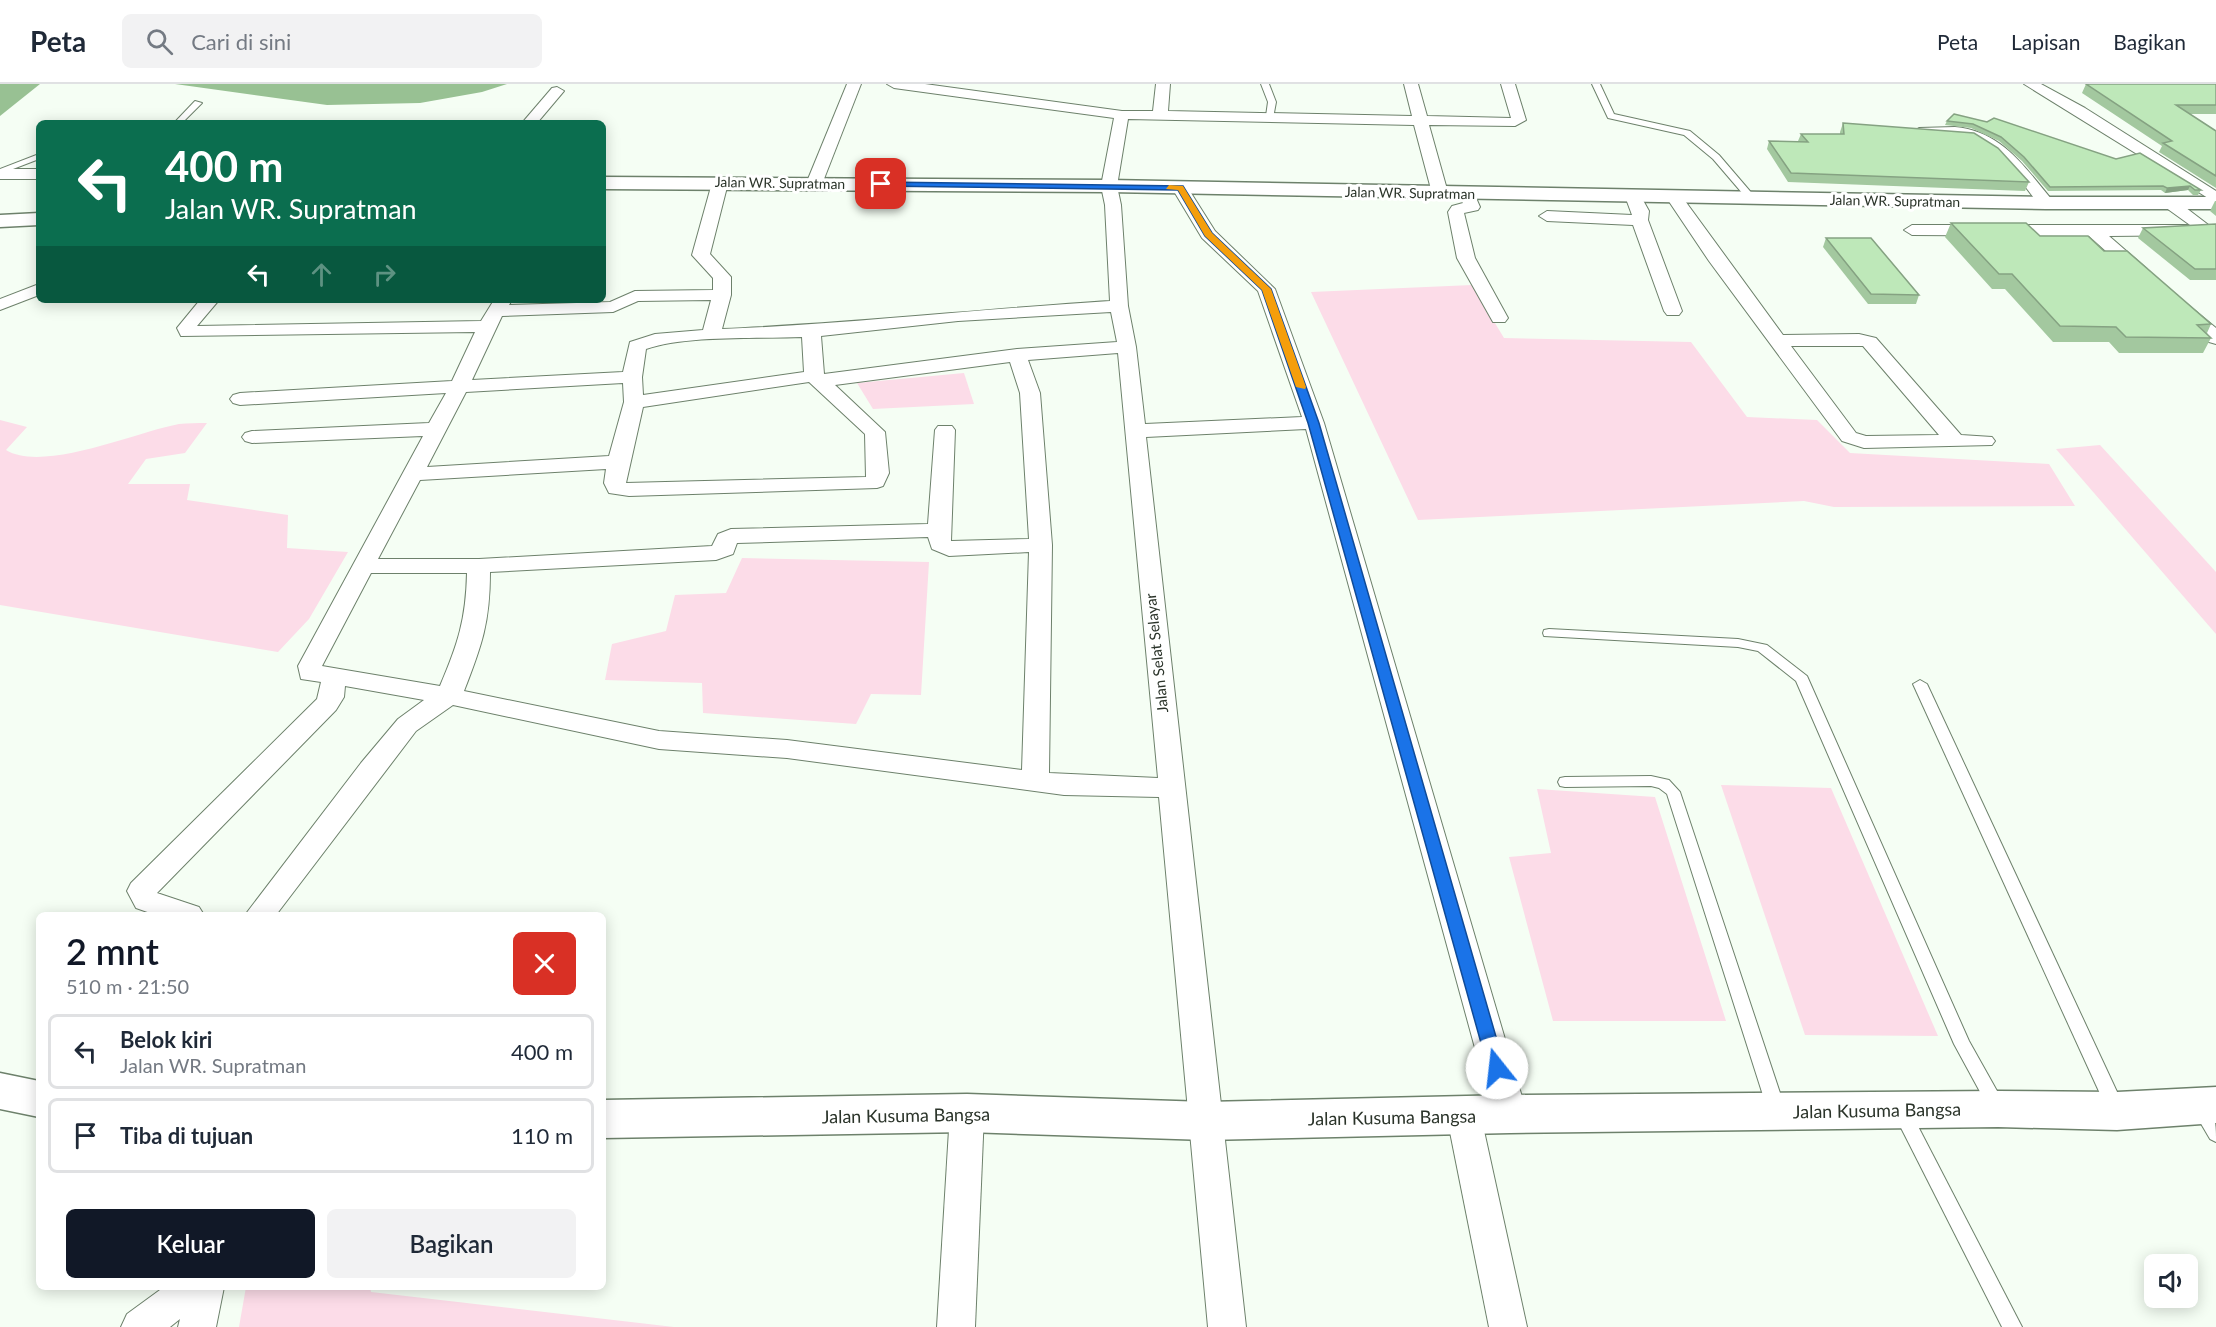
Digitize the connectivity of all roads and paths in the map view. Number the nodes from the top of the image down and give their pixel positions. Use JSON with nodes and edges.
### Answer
{"nodes":[{"id":1,"x":854,"y":84,"type":"edge"},
{"id":2,"x":894,"y":84,"type":"edge"},
{"id":3,"x":1163,"y":84,"type":"edge"},
{"id":4,"x":1265,"y":84,"type":"edge"},
{"id":5,"x":1411,"y":84,"type":"edge"},
{"id":6,"x":1508,"y":84,"type":"edge"},
{"id":7,"x":1596,"y":84,"type":"edge"},
{"id":8,"x":2031,"y":84,"type":"edge"},
{"id":9,"x":963,"y":88,"type":"edge"},
{"id":10,"x":557,"y":91,"type":"dead end"},
{"id":11,"x":198,"y":104,"type":"dead end"},
{"id":12,"x":1122,"y":115,"type":"junction"},
{"id":13,"x":1160,"y":115,"type":"junction"},
{"id":14,"x":1270,"y":116,"type":"junction"},
{"id":15,"x":181,"y":120,"type":"edge"},
{"id":16,"x":532,"y":120,"type":"edge"},
{"id":17,"x":1422,"y":121,"type":"junction"},
{"id":18,"x":1919,"y":132,"type":"edge"},
{"id":19,"x":36,"y":157,"type":"edge"},
{"id":20,"x":0,"y":173,"type":"edge"},
{"id":21,"x":36,"y":174,"type":"edge"},
{"id":22,"x":606,"y":183,"type":"edge"},
{"id":23,"x":720,"y":183,"type":"junction"},
{"id":24,"x":814,"y":184,"type":"junction"},
{"id":25,"x":1180,"y":188,"type":"junction"},
{"id":26,"x":1440,"y":193,"type":"junction"},
{"id":27,"x":1111,"y":195,"type":"junction"},
{"id":28,"x":2216,"y":198,"type":"edge"},
{"id":29,"x":1752,"y":199,"type":"junction"},
{"id":30,"x":1470,"y":201,"type":"junction"},
{"id":31,"x":2046,"y":203,"type":"junction"},
{"id":32,"x":2216,"y":203,"type":"edge"},
{"id":33,"x":1679,"y":204,"type":"junction"},
{"id":34,"x":2171,"y":204,"type":"junction"},
{"id":35,"x":1638,"y":208,"type":"junction"},
{"id":36,"x":1547,"y":216,"type":"dead end"},
{"id":37,"x":36,"y":219,"type":"edge"},
{"id":38,"x":0,"y":221,"type":"edge"},
{"id":39,"x":1912,"y":230,"type":"dead end"},
{"id":40,"x":2211,"y":230,"type":"edge"},
{"id":41,"x":2093,"y":231,"type":"junction"},
{"id":42,"x":2154,"y":285,"type":"edge"},
{"id":43,"x":36,"y":290,"type":"edge"},
{"id":44,"x":722,"y":295,"type":"junction"},
{"id":45,"x":2172,"y":300,"type":"edge"},
{"id":46,"x":207,"y":303,"type":"edge"},
{"id":47,"x":0,"y":305,"type":"edge"},
{"id":48,"x":1119,"y":306,"type":"junction"},
{"id":49,"x":1673,"y":311,"type":"dead end"},
{"id":50,"x":495,"y":312,"type":"edge"},
{"id":51,"x":1498,"y":318,"type":"dead end"},
{"id":52,"x":811,"y":331,"type":"junction"},
{"id":53,"x":711,"y":335,"type":"junction"},
{"id":54,"x":2216,"y":338,"type":"edge"},
{"id":55,"x":1778,"y":341,"type":"junction"},
{"id":56,"x":1127,"y":347,"type":"junction"},
{"id":57,"x":1017,"y":355,"type":"junction"},
{"id":58,"x":632,"y":378,"type":"junction"},
{"id":59,"x":816,"y":378,"type":"junction"},
{"id":60,"x":460,"y":385,"type":"junction"},
{"id":61,"x":240,"y":399,"type":"dead end"},
{"id":62,"x":634,"y":402,"type":"junction"},
{"id":63,"x":1314,"y":423,"type":"junction"},
{"id":64,"x":437,"y":429,"type":"junction"},
{"id":65,"x":945,"y":430,"type":"dead end"},
{"id":66,"x":1134,"y":431,"type":"junction"},
{"id":67,"x":252,"y":437,"type":"dead end"},
{"id":68,"x":1954,"y":440,"type":"junction"},
{"id":69,"x":1985,"y":441,"type":"dead end"},
{"id":70,"x":618,"y":462,"type":"junction"},
{"id":71,"x":413,"y":474,"type":"junction"},
{"id":72,"x":939,"y":530,"type":"junction"},
{"id":73,"x":1041,"y":545,"type":"junction"},
{"id":74,"x":365,"y":566,"type":"junction"},
{"id":75,"x":479,"y":566,"type":"junction"},
{"id":76,"x":1549,"y":633,"type":"dead end"},
{"id":77,"x":1920,"y":684,"type":"dead end"},
{"id":78,"x":333,"y":685,"type":"junction"},
{"id":79,"x":446,"y":698,"type":"junction"},
{"id":80,"x":1035,"y":781,"type":"junction"},
{"id":81,"x":1565,"y":782,"type":"dead end"},
{"id":82,"x":1171,"y":788,"type":"junction"},
{"id":83,"x":180,"y":912,"type":"edge"},
{"id":84,"x":262,"y":912,"type":"edge"},
{"id":85,"x":0,"y":1091,"type":"edge"},
{"id":86,"x":36,"y":1098,"type":"edge"},
{"id":87,"x":1998,"y":1109,"type":"junction"},
{"id":88,"x":2117,"y":1111,"type":"junction"},
{"id":89,"x":1902,"y":1112,"type":"junction"},
{"id":90,"x":968,"y":1113,"type":"junction"},
{"id":91,"x":1778,"y":1113,"type":"junction"},
{"id":92,"x":1510,"y":1114,"type":"junction"},
{"id":93,"x":2210,"y":1114,"type":"edge"},
{"id":94,"x":1464,"y":1117,"type":"junction"},
{"id":95,"x":606,"y":1119,"type":"edge"},
{"id":96,"x":1206,"y":1121,"type":"junction"},
{"id":97,"x":190,"y":1290,"type":"edge"},
{"id":98,"x":205,"y":1290,"type":"edge"},
{"id":99,"x":140,"y":1327,"type":"edge"},
{"id":100,"x":197,"y":1327,"type":"edge"},
{"id":101,"x":956,"y":1327,"type":"edge"},
{"id":102,"x":1227,"y":1327,"type":"edge"},
{"id":103,"x":1508,"y":1327,"type":"edge"},
{"id":104,"x":2012,"y":1327,"type":"edge"}],
"edges":[{"from":1,"to":24,"type":"street"},
{"from":2,"to":9,"type":"street"},
{"from":3,"to":13,"type":"street"},
{"from":4,"to":14,"type":"lane"},
{"from":5,"to":17,"type":"street"},
{"from":6,"to":17,"type":"street"},
{"from":7,"to":29,"type":"lane"},
{"from":8,"to":28,"type":"street"},
{"from":9,"to":12,"type":"street"},
{"from":10,"to":16,"type":"street"},
{"from":11,"to":15,"type":"lane"},
{"from":12,"to":13,"type":"street"},
{"from":12,"to":27,"type":"street","name":"Jalan Selat Selayar"},
{"from":13,"to":14,"type":"street"},
{"from":14,"to":17,"type":"street"},
{"from":17,"to":26,"type":"street"},
{"from":18,"to":31,"type":"street"},
{"from":19,"to":20,"type":"lane"},
{"from":20,"to":21,"type":"street"},
{"from":22,"to":23,"type":"street","name":"Jalan WR. Supratman"},
{"from":23,"to":24,"type":"street","name":"Jalan WR. Supratman"},
{"from":23,"to":44,"type":"street"},
{"from":24,"to":27,"type":"street","name":"Jalan WR. Supratman"},
{"from":25,"to":26,"type":"street","name":"Jalan WR. Supratman"},
{"from":25,"to":27,"type":"street","name":"Jalan WR. Supratman"},
{"from":25,"to":63,"type":"street"},
{"from":26,"to":30,"type":"street","name":"Jalan WR. Supratman"},
{"from":27,"to":48,"type":"street","name":"Jalan Selat Selayar"},
{"from":29,"to":31,"type":"street","name":"Jalan WR. Supratman"},
{"from":29,"to":33,"type":"street","name":"Jalan WR. Supratman"},
{"from":30,"to":35,"type":"street","name":"Jalan WR. Supratman"},
{"from":30,"to":51,"type":"street"},
{"from":31,"to":34,"type":"street","name":"Jalan WR. Supratman"},
{"from":32,"to":34,"type":"street","name":"Jalan WR. Supratman"},
{"from":33,"to":35,"type":"street","name":"Jalan WR. Supratman"},
{"from":33,"to":55,"type":"street"},
{"from":34,"to":40,"type":"street"},
{"from":35,"to":36,"type":"street"},
{"from":35,"to":49,"type":"street"},
{"from":37,"to":38,"type":"street"},
{"from":39,"to":41,"type":"street"},
{"from":40,"to":41,"type":"street"},
{"from":41,"to":42,"type":"street"},
{"from":43,"to":47,"type":"street"},
{"from":44,"to":50,"type":"street"},
{"from":44,"to":53,"type":"street"},
{"from":45,"to":54,"type":"street"},
{"from":46,"to":50,"type":"street"},
{"from":48,"to":52,"type":"street"},
{"from":48,"to":56,"type":"street","name":"Jalan Selat Selayar"},
{"from":50,"to":60,"type":"street"},
{"from":52,"to":53,"type":"street"},
{"from":52,"to":59,"type":"street"},
{"from":53,"to":58,"type":"street"},
{"from":55,"to":68,"type":"street"},
{"from":55,"to":68,"type":"street"},
{"from":56,"to":57,"type":"street"},
{"from":56,"to":66,"type":"street","name":"Jalan Selat Selayar"},
{"from":57,"to":59,"type":"street"},
{"from":57,"to":73,"type":"street"},
{"from":58,"to":60,"type":"street"},
{"from":58,"to":62,"type":"street"},
{"from":59,"to":62,"type":"street"},
{"from":59,"to":70,"type":"street"},
{"from":60,"to":61,"type":"street"},
{"from":60,"to":64,"type":"street"},
{"from":62,"to":70,"type":"street"},
{"from":63,"to":66,"type":"street"},
{"from":63,"to":92,"type":"street"},
{"from":64,"to":67,"type":"street"},
{"from":64,"to":71,"type":"street"},
{"from":65,"to":72,"type":"street"},
{"from":66,"to":82,"type":"street","name":"Jalan Selat Selayar"},
{"from":68,"to":69,"type":"street"},
{"from":70,"to":71,"type":"street"},
{"from":71,"to":74,"type":"street"},
{"from":72,"to":73,"type":"street"},
{"from":72,"to":75,"type":"street"},
{"from":73,"to":80,"type":"street"},
{"from":74,"to":75,"type":"street"},
{"from":74,"to":78,"type":"street"},
{"from":75,"to":79,"type":"street"},
{"from":76,"to":87,"type":"lane"},
{"from":77,"to":88,"type":"lane"},
{"from":78,"to":79,"type":"street"},
{"from":78,"to":83,"type":"street"},
{"from":79,"to":80,"type":"street"},
{"from":79,"to":84,"type":"street"},
{"from":80,"to":82,"type":"street"},
{"from":81,"to":91,"type":"lane"},
{"from":82,"to":96,"type":"street","name":"Jalan Selat Selayar"},
{"from":85,"to":86,"type":"street"},
{"from":87,"to":88,"type":"street","name":"Jalan Kusuma Bangsa"},
{"from":87,"to":89,"type":"street","name":"Jalan Kusuma Bangsa"},
{"from":88,"to":93,"type":"street","name":"Jalan Kusuma Bangsa"},
{"from":89,"to":91,"type":"street","name":"Jalan Kusuma Bangsa"},
{"from":89,"to":104,"type":"lane"},
{"from":90,"to":95,"type":"street","name":"Jalan Kusuma Bangsa"},
{"from":90,"to":96,"type":"street","name":"Jalan Kusuma Bangsa"},
{"from":90,"to":101,"type":"street"},
{"from":91,"to":92,"type":"street","name":"Jalan Kusuma Bangsa"},
{"from":92,"to":94,"type":"street","name":"Jalan Kusuma Bangsa"},
{"from":94,"to":96,"type":"street","name":"Jalan Kusuma Bangsa"},
{"from":94,"to":103,"type":"street"},
{"from":96,"to":102,"type":"street","name":"Jalan Selat Selayar"},
{"from":97,"to":99,"type":"street"},
{"from":98,"to":100,"type":"street"}]}
